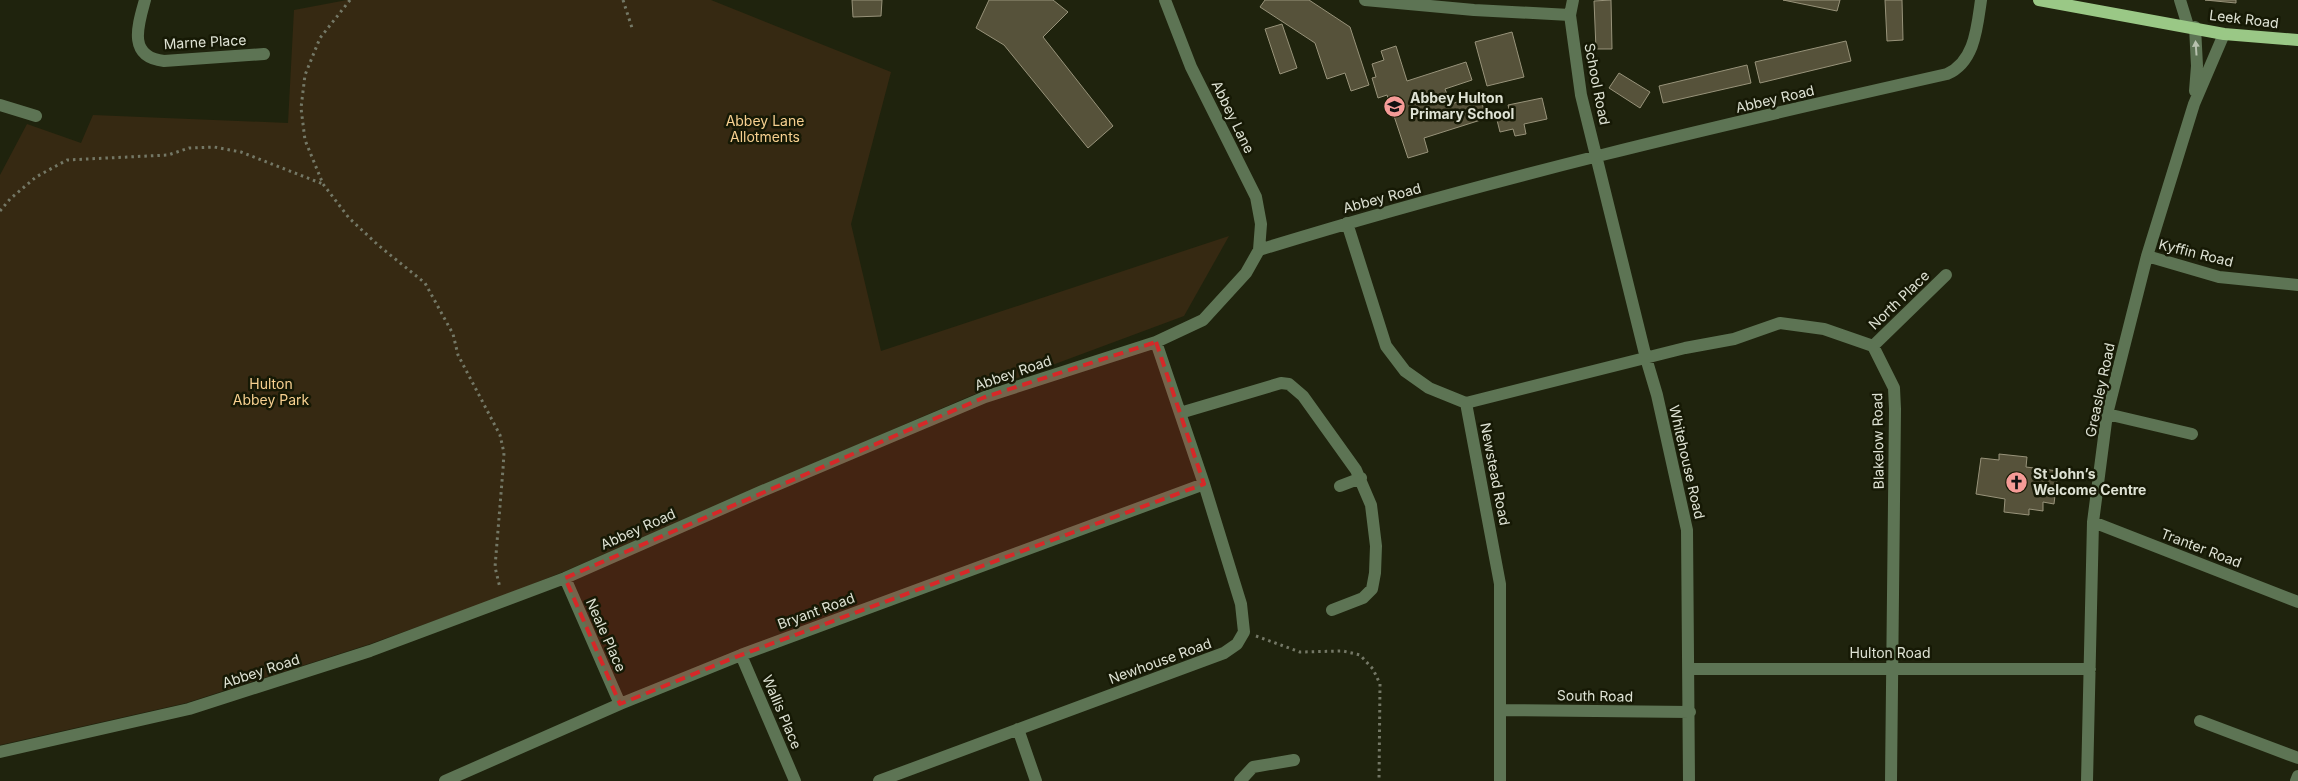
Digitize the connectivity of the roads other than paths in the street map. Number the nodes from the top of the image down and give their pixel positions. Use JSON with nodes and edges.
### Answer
{"nodes":[{"id":1,"x":145,"y":0,"type":"edge"},
{"id":2,"x":1165,"y":0,"type":"edge"},
{"id":3,"x":1366,"y":0,"type":"edge"},
{"id":4,"x":1573,"y":0,"type":"edge"},
{"id":5,"x":1981,"y":0,"type":"edge"},
{"id":6,"x":2039,"y":0,"type":"edge"},
{"id":7,"x":2180,"y":0,"type":"edge"},
{"id":8,"x":1570,"y":16,"type":"junction"},
{"id":9,"x":2191,"y":27,"type":"junction"},
{"id":10,"x":2224,"y":34,"type":"junction"},
{"id":11,"x":2298,"y":40,"type":"edge"},
{"id":12,"x":264,"y":54,"type":"dead end"},
{"id":13,"x":2194,"y":104,"type":"junction"},
{"id":14,"x":0,"y":105,"type":"edge"},
{"id":15,"x":36,"y":116,"type":"dead end"},
{"id":16,"x":1597,"y":157,"type":"junction"},
{"id":17,"x":1347,"y":223,"type":"junction"},
{"id":18,"x":1260,"y":250,"type":"junction"},
{"id":19,"x":2146,"y":256,"type":"junction"},
{"id":20,"x":1946,"y":276,"type":"dead end"},
{"id":21,"x":2298,"y":285,"type":"edge"},
{"id":22,"x":1156,"y":342,"type":"junction"},
{"id":23,"x":1874,"y":346,"type":"junction"},
{"id":24,"x":1646,"y":358,"type":"junction"},
{"id":25,"x":1466,"y":403,"type":"junction"},
{"id":26,"x":1180,"y":413,"type":"junction"},
{"id":27,"x":2107,"y":414,"type":"junction"},
{"id":28,"x":2192,"y":434,"type":"dead end"},
{"id":29,"x":1361,"y":478,"type":"junction"},
{"id":30,"x":1204,"y":484,"type":"junction"},
{"id":31,"x":1340,"y":486,"type":"dead end"},
{"id":32,"x":2093,"y":522,"type":"junction"},
{"id":33,"x":565,"y":578,"type":"junction"},
{"id":34,"x":2298,"y":602,"type":"edge"},
{"id":35,"x":1332,"y":610,"type":"dead end"},
{"id":36,"x":741,"y":654,"type":"junction"},
{"id":37,"x":1892,"y":668,"type":"junction"},
{"id":38,"x":1690,"y":669,"type":"junction"},
{"id":39,"x":2090,"y":669,"type":"junction"},
{"id":40,"x":620,"y":704,"type":"junction"},
{"id":41,"x":1501,"y":710,"type":"junction"},
{"id":42,"x":1690,"y":712,"type":"junction"},
{"id":43,"x":2200,"y":721,"type":"dead end"},
{"id":44,"x":1018,"y":729,"type":"junction"},
{"id":45,"x":0,"y":752,"type":"edge"},
{"id":46,"x":2298,"y":758,"type":"edge"},
{"id":47,"x":1294,"y":760,"type":"dead end"},
{"id":48,"x":2298,"y":776,"type":"edge"},
{"id":49,"x":445,"y":781,"type":"edge"},
{"id":50,"x":795,"y":781,"type":"edge"},
{"id":51,"x":879,"y":781,"type":"edge"},
{"id":52,"x":1036,"y":781,"type":"edge"},
{"id":53,"x":1240,"y":781,"type":"edge"},
{"id":54,"x":1500,"y":781,"type":"edge"},
{"id":55,"x":1689,"y":781,"type":"edge"},
{"id":56,"x":1891,"y":781,"type":"edge"},
{"id":57,"x":2087,"y":781,"type":"edge"},
{"id":58,"x":2296,"y":781,"type":"edge"}],
"edges":[{"from":1,"to":12,"type":"street","name":"Marne Place"},
{"from":2,"to":18,"type":"street","name":"Abbey Lane"},
{"from":3,"to":8,"type":"street"},
{"from":4,"to":8,"type":"street","name":"School Road"},
{"from":5,"to":16,"type":"street","name":"Abbey Road"},
{"from":6,"to":9,"type":"main road","name":"Leek Road"},
{"from":7,"to":9,"type":"street","name":"Greasley Road"},
{"from":8,"to":16,"type":"street","name":"School Road"},
{"from":9,"to":10,"type":"main road","name":"Leek Road"},
{"from":13,"to":9,"type":"street","name":"Greasley Road","one_way":true},
{"from":10,"to":11,"type":"main road","name":"Leek Road"},
{"from":10,"to":13,"type":"street","name":"Greasley Road"},
{"from":13,"to":19,"type":"street","name":"Greasley Road"},
{"from":14,"to":15,"type":"street"},
{"from":16,"to":17,"type":"street","name":"Abbey Road"},
{"from":16,"to":24,"type":"street","name":"Whitehouse Road"},
{"from":17,"to":18,"type":"street","name":"Abbey Road"},
{"from":17,"to":25,"type":"street"},
{"from":18,"to":22,"type":"street","name":"Abbey Road"},
{"from":19,"to":21,"type":"street","name":"Kyffin Road"},
{"from":19,"to":27,"type":"street","name":"Greasley Road"},
{"from":20,"to":23,"type":"street","name":"North Place"},
{"from":22,"to":26,"type":"street"},
{"from":22,"to":33,"type":"street","name":"Abbey Road"},
{"from":23,"to":24,"type":"street"},
{"from":23,"to":37,"type":"street","name":"Blakelow Road"},
{"from":24,"to":25,"type":"street"},
{"from":24,"to":38,"type":"street","name":"Whitehouse Road"},
{"from":25,"to":41,"type":"street","name":"Newstead Road"},
{"from":26,"to":29,"type":"street"},
{"from":26,"to":30,"type":"street"},
{"from":27,"to":28,"type":"street"},
{"from":27,"to":32,"type":"street","name":"Greasley Road"},
{"from":29,"to":31,"type":"street"},
{"from":29,"to":35,"type":"street"},
{"from":30,"to":36,"type":"street","name":"Bryant Road"},
{"from":30,"to":44,"type":"street","name":"Newhouse Road"},
{"from":32,"to":34,"type":"street","name":"Tranter Road"},
{"from":32,"to":39,"type":"street","name":"Greasley Road"},
{"from":33,"to":40,"type":"street","name":"Neale Place"},
{"from":33,"to":45,"type":"street","name":"Abbey Road"},
{"from":36,"to":40,"type":"street","name":"Bryant Road"},
{"from":36,"to":50,"type":"street","name":"Wallis Place"},
{"from":37,"to":38,"type":"street","name":"Hulton Road"},
{"from":37,"to":39,"type":"street","name":"Hulton Road"},
{"from":37,"to":56,"type":"street","name":"Blakelow Road"},
{"from":38,"to":42,"type":"street","name":"Whitehouse Road"},
{"from":39,"to":57,"type":"street","name":"Greasley Road"},
{"from":40,"to":49,"type":"street","name":"Bryant Road"},
{"from":41,"to":42,"type":"street","name":"South Road"},
{"from":41,"to":54,"type":"street","name":"Newstead Road"},
{"from":42,"to":55,"type":"street","name":"Whitehouse Road"},
{"from":43,"to":46,"type":"street"},
{"from":44,"to":51,"type":"street","name":"Newhouse Road"},
{"from":44,"to":52,"type":"street"},
{"from":47,"to":53,"type":"street"},
{"from":48,"to":58,"type":"street"}]}
